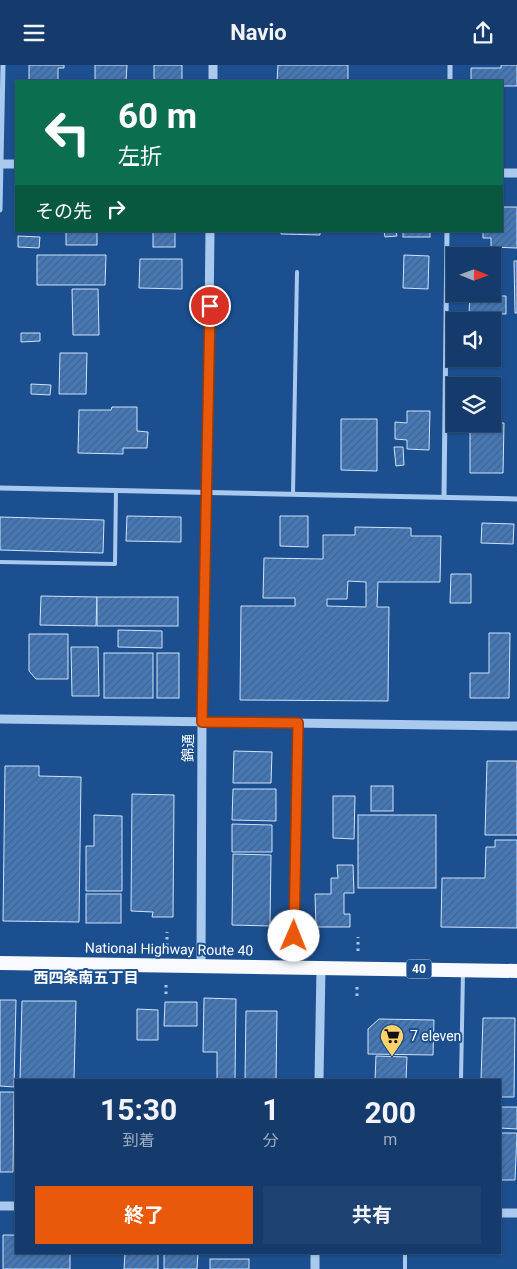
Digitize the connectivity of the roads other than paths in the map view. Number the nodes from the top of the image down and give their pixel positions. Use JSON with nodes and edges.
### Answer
{"nodes":[{"id":1,"x":3,"y":65,"type":"edge"},
{"id":2,"x":213,"y":65,"type":"edge"},
{"id":3,"x":450,"y":65,"type":"edge"},
{"id":4,"x":213,"y":80,"type":"edge"},
{"id":5,"x":450,"y":80,"type":"edge"},
{"id":6,"x":1,"y":164,"type":"edge"},
{"id":7,"x":15,"y":164,"type":"edge"},
{"id":8,"x":503,"y":173,"type":"edge"},
{"id":9,"x":517,"y":173,"type":"edge"},
{"id":10,"x":0,"y":210,"type":"edge"},
{"id":11,"x":210,"y":232,"type":"edge"},
{"id":12,"x":447,"y":232,"type":"edge"},
{"id":13,"x":297,"y":272,"type":"dead end"},
{"id":14,"x":0,"y":488,"type":"edge"},
{"id":15,"x":116,"y":490,"type":"junction"},
{"id":16,"x":207,"y":492,"type":"junction"},
{"id":17,"x":293,"y":494,"type":"junction"},
{"id":18,"x":444,"y":497,"type":"junction"},
{"id":19,"x":517,"y":499,"type":"edge"},
{"id":20,"x":0,"y":562,"type":"edge"},
{"id":21,"x":0,"y":719,"type":"edge"},
{"id":22,"x":202,"y":722,"type":"junction"},
{"id":23,"x":298,"y":723,"type":"junction"},
{"id":24,"x":517,"y":726,"type":"edge"},
{"id":25,"x":0,"y":963,"type":"edge"},
{"id":26,"x":201,"y":966,"type":"junction"},
{"id":27,"x":294,"y":967,"type":"junction"},
{"id":28,"x":321,"y":968,"type":"junction"},
{"id":29,"x":463,"y":970,"type":"junction"},
{"id":30,"x":517,"y":971,"type":"edge"},
{"id":31,"x":319,"y":1079,"type":"edge"},
{"id":32,"x":461,"y":1079,"type":"edge"},
{"id":33,"x":0,"y":1206,"type":"edge"},
{"id":34,"x":15,"y":1206,"type":"edge"},
{"id":35,"x":501,"y":1213,"type":"edge"},
{"id":36,"x":517,"y":1213,"type":"edge"},
{"id":37,"x":315,"y":1254,"type":"edge"},
{"id":38,"x":405,"y":1254,"type":"edge"},
{"id":39,"x":315,"y":1269,"type":"edge"},
{"id":40,"x":405,"y":1269,"type":"edge"}],
"edges":[{"from":1,"to":6,"type":"street"},
{"from":2,"to":4,"type":"street"},
{"from":3,"to":5,"type":"street"},
{"from":6,"to":7,"type":"street"},
{"from":6,"to":10,"type":"street"},
{"from":8,"to":9,"type":"street"},
{"from":11,"to":16,"type":"street","name":"錦通"},
{"from":12,"to":18,"type":"street"},
{"from":13,"to":17,"type":"lane"},
{"from":14,"to":15,"type":"street"},
{"from":15,"to":16,"type":"street"},
{"from":15,"to":20,"type":"lane"},
{"from":16,"to":17,"type":"street"},
{"from":16,"to":22,"type":"street","name":"錦通"},
{"from":17,"to":18,"type":"street"},
{"from":18,"to":19,"type":"street"},
{"from":21,"to":22,"type":"street"},
{"from":22,"to":23,"type":"street"},
{"from":22,"to":26,"type":"street","name":"錦通"},
{"from":23,"to":24,"type":"street"},
{"from":23,"to":27,"type":"lane"},
{"from":25,"to":26,"type":"highway","name":"National Highway Route 40","number":"40"},
{"from":26,"to":27,"type":"highway","name":"National Highway Route 40","number":"40"},
{"from":27,"to":28,"type":"highway","name":"National Highway Route 40","number":"40"},
{"from":28,"to":29,"type":"highway","name":"National Highway Route 40","number":"40"},
{"from":28,"to":31,"type":"street"},
{"from":29,"to":30,"type":"highway","name":"National Highway Route 40","number":"40"},
{"from":29,"to":32,"type":"lane"},
{"from":33,"to":34,"type":"street"},
{"from":35,"to":36,"type":"street"},
{"from":37,"to":39,"type":"street"},
{"from":38,"to":40,"type":"lane"}]}
